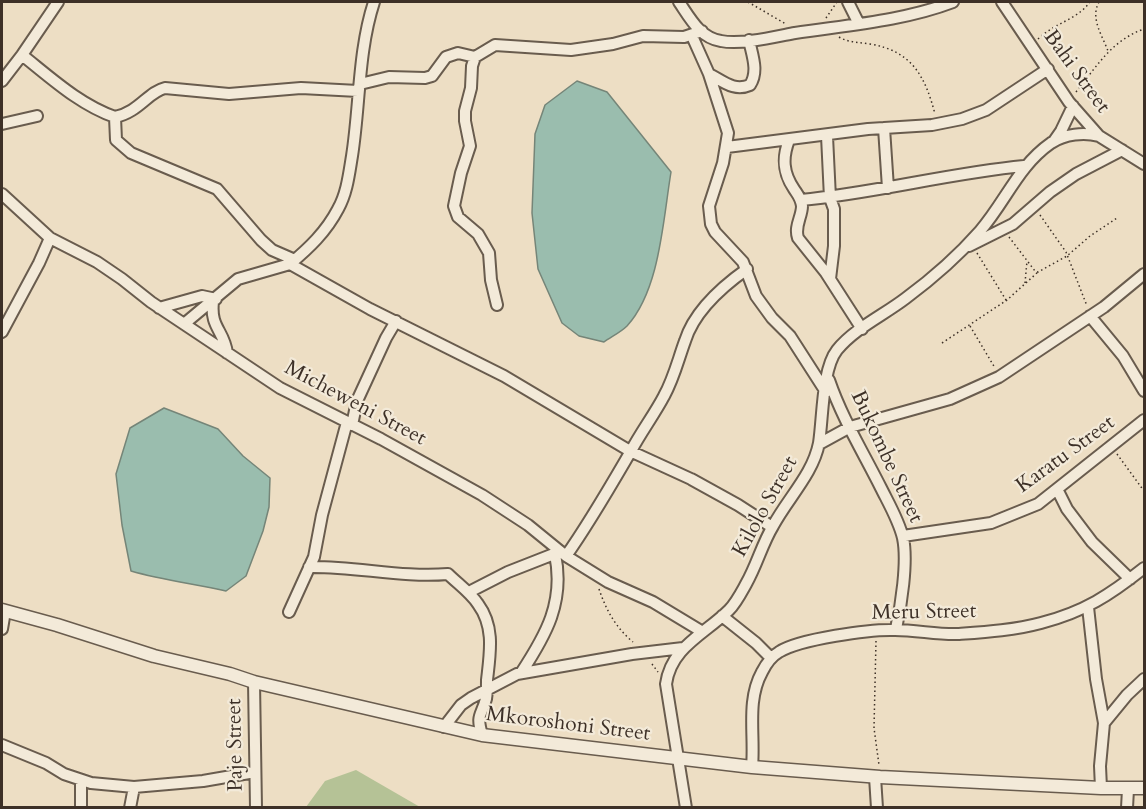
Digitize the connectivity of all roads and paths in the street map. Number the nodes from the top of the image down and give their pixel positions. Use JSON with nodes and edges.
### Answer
{"nodes":[{"id":1,"x":58,"y":2,"type":"edge"},
{"id":2,"x":374,"y":2,"type":"edge"},
{"id":3,"x":679,"y":2,"type":"edge"},
{"id":4,"x":748,"y":2,"type":"edge"},
{"id":5,"x":838,"y":2,"type":"edge"},
{"id":6,"x":848,"y":2,"type":"edge"},
{"id":7,"x":953,"y":2,"type":"edge"},
{"id":8,"x":1002,"y":2,"type":"edge"},
{"id":9,"x":1090,"y":2,"type":"edge"},
{"id":10,"x":1095,"y":2,"type":"edge"},
{"id":11,"x":1099,"y":2,"type":"edge"},
{"id":12,"x":1096,"y":6,"type":"junction"},
{"id":13,"x":859,"y":24,"type":"junction"},
{"id":14,"x":1144,"y":29,"type":"edge"},
{"id":15,"x":822,"y":30,"type":"junction"},
{"id":16,"x":697,"y":33,"type":"junction"},
{"id":17,"x":797,"y":33,"type":"junction"},
{"id":18,"x":749,"y":40,"type":"junction"},
{"id":19,"x":1032,"y":45,"type":"junction"},
{"id":20,"x":1108,"y":51,"type":"junction"},
{"id":21,"x":22,"y":55,"type":"junction"},
{"id":22,"x":475,"y":57,"type":"junction"},
{"id":23,"x":1048,"y":69,"type":"junction"},
{"id":24,"x":709,"y":74,"type":"junction"},
{"id":25,"x":2,"y":81,"type":"edge"},
{"id":26,"x":359,"y":87,"type":"junction"},
{"id":27,"x":1071,"y":104,"type":"junction"},
{"id":28,"x":37,"y":116,"type":"dead end"},
{"id":29,"x":115,"y":117,"type":"junction"},
{"id":30,"x":2,"y":124,"type":"edge"},
{"id":31,"x":938,"y":124,"type":"junction"},
{"id":32,"x":885,"y":128,"type":"junction"},
{"id":33,"x":1070,"y":135,"type":"joint"},
{"id":34,"x":827,"y":136,"type":"junction"},
{"id":35,"x":1099,"y":136,"type":"junction"},
{"id":36,"x":789,"y":140,"type":"junction"},
{"id":37,"x":1054,"y":141,"type":"junction"},
{"id":38,"x":727,"y":147,"type":"junction"},
{"id":39,"x":1122,"y":150,"type":"junction"},
{"id":40,"x":1142,"y":159,"type":"edge"},
{"id":41,"x":1024,"y":166,"type":"junction"},
{"id":42,"x":888,"y":188,"type":"junction"},
{"id":43,"x":2,"y":194,"type":"edge"},
{"id":44,"x":830,"y":198,"type":"junction"},
{"id":45,"x":801,"y":200,"type":"junction"},
{"id":46,"x":1032,"y":207,"type":"junction"},
{"id":47,"x":1117,"y":218,"type":"dead end"},
{"id":48,"x":1002,"y":230,"type":"junction"},
{"id":49,"x":50,"y":238,"type":"junction"},
{"id":50,"x":972,"y":245,"type":"junction"},
{"id":51,"x":961,"y":250,"type":"junction"},
{"id":52,"x":1068,"y":256,"type":"junction"},
{"id":53,"x":1026,"y":260,"type":"junction"},
{"id":54,"x":292,"y":262,"type":"junction"},
{"id":55,"x":747,"y":269,"type":"junction"},
{"id":56,"x":1038,"y":272,"type":"junction"},
{"id":57,"x":1144,"y":274,"type":"edge"},
{"id":58,"x":830,"y":279,"type":"junction"},
{"id":59,"x":1025,"y":285,"type":"junction"},
{"id":60,"x":1007,"y":300,"type":"junction"},
{"id":61,"x":215,"y":301,"type":"junction"},
{"id":62,"x":497,"y":305,"type":"dead end"},
{"id":63,"x":159,"y":308,"type":"junction"},
{"id":64,"x":1090,"y":316,"type":"junction"},
{"id":65,"x":396,"y":321,"type":"junction"},
{"id":66,"x":184,"y":324,"type":"junction"},
{"id":67,"x":970,"y":324,"type":"junction"},
{"id":68,"x":862,"y":329,"type":"junction"},
{"id":69,"x":2,"y":332,"type":"edge"},
{"id":70,"x":942,"y":343,"type":"dead end"},
{"id":71,"x":227,"y":353,"type":"junction"},
{"id":72,"x":827,"y":374,"type":"junction"},
{"id":73,"x":999,"y":377,"type":"junction"},
{"id":74,"x":1144,"y":391,"type":"edge"},
{"id":75,"x":826,"y":392,"type":"junction"},
{"id":76,"x":1144,"y":420,"type":"edge"},
{"id":77,"x":349,"y":424,"type":"junction"},
{"id":78,"x":850,"y":427,"type":"junction"},
{"id":79,"x":819,"y":444,"type":"junction"},
{"id":80,"x":1111,"y":446,"type":"junction"},
{"id":81,"x":630,"y":451,"type":"junction"},
{"id":82,"x":1057,"y":489,"type":"junction"},
{"id":83,"x":1144,"y":490,"type":"edge"},
{"id":84,"x":772,"y":527,"type":"junction"},
{"id":85,"x":903,"y":536,"type":"junction"},
{"id":86,"x":560,"y":554,"type":"junction"},
{"id":87,"x":309,"y":567,"type":"junction"},
{"id":88,"x":1144,"y":568,"type":"edge"},
{"id":89,"x":592,"y":572,"type":"junction"},
{"id":90,"x":1130,"y":579,"type":"junction"},
{"id":91,"x":468,"y":591,"type":"junction"},
{"id":92,"x":1088,"y":607,"type":"junction"},
{"id":93,"x":3,"y":611,"type":"edge"},
{"id":94,"x":289,"y":612,"type":"dead end"},
{"id":95,"x":722,"y":616,"type":"junction"},
{"id":96,"x":2,"y":629,"type":"edge"},
{"id":97,"x":896,"y":630,"type":"junction"},
{"id":98,"x":702,"y":631,"type":"junction"},
{"id":99,"x":876,"y":632,"type":"junction"},
{"id":100,"x":683,"y":648,"type":"junction"},
{"id":101,"x":644,"y":652,"type":"junction"},
{"id":102,"x":771,"y":658,"type":"junction"},
{"id":103,"x":521,"y":673,"type":"junction"},
{"id":104,"x":1144,"y":679,"type":"edge"},
{"id":105,"x":254,"y":682,"type":"junction"},
{"id":106,"x":666,"y":684,"type":"junction"},
{"id":107,"x":487,"y":689,"type":"junction"},
{"id":108,"x":1104,"y":723,"type":"junction"},
{"id":109,"x":444,"y":727,"type":"junction"},
{"id":110,"x":482,"y":735,"type":"junction"},
{"id":111,"x":2,"y":746,"type":"edge"},
{"id":112,"x":677,"y":758,"type":"junction"},
{"id":113,"x":752,"y":766,"type":"junction"},
{"id":114,"x":255,"y":772,"type":"junction"},
{"id":115,"x":878,"y":777,"type":"junction"},
{"id":116,"x":81,"y":781,"type":"junction"},
{"id":117,"x":134,"y":787,"type":"junction"},
{"id":118,"x":1101,"y":788,"type":"junction"},
{"id":119,"x":1144,"y":788,"type":"edge"},
{"id":120,"x":1128,"y":789,"type":"junction"},
{"id":121,"x":81,"y":807,"type":"edge"},
{"id":122,"x":130,"y":807,"type":"edge"},
{"id":123,"x":256,"y":807,"type":"edge"},
{"id":124,"x":686,"y":807,"type":"edge"},
{"id":125,"x":877,"y":807,"type":"edge"},
{"id":126,"x":1127,"y":807,"type":"edge"}],
"edges":[{"from":1,"to":21,"type":"street"},
{"from":2,"to":26,"type":"street"},
{"from":3,"to":16,"type":"street"},
{"from":4,"to":17,"type":"path"},
{"from":5,"to":15,"type":"path"},
{"from":6,"to":13,"type":"street"},
{"from":7,"to":13,"type":"street"},
{"from":8,"to":19,"type":"street","name":"Bahi Street"},
{"from":9,"to":19,"type":"path"},
{"from":10,"to":12,"type":"path"},
{"from":11,"to":12,"type":"path"},
{"from":12,"to":20,"type":"path"},
{"from":13,"to":15,"type":"street"},
{"from":14,"to":20,"type":"path"},
{"from":15,"to":17,"type":"street"},
{"from":15,"to":31,"type":"path"},
{"from":16,"to":18,"type":"street"},
{"from":16,"to":22,"type":"street"},
{"from":16,"to":24,"type":"street"},
{"from":17,"to":18,"type":"street"},
{"from":18,"to":24,"type":"street"},
{"from":19,"to":23,"type":"street","name":"Bahi Street"},
{"from":20,"to":27,"type":"path"},
{"from":21,"to":25,"type":"street"},
{"from":21,"to":29,"type":"street"},
{"from":22,"to":26,"type":"street"},
{"from":22,"to":62,"type":"street"},
{"from":23,"to":27,"type":"street","name":"Bahi Street"},
{"from":23,"to":31,"type":"street"},
{"from":24,"to":38,"type":"street"},
{"from":26,"to":29,"type":"street"},
{"from":26,"to":54,"type":"street"},
{"from":27,"to":35,"type":"street","name":"Bahi Street"},
{"from":27,"to":37,"type":"street"},
{"from":28,"to":30,"type":"street"},
{"from":29,"to":54,"type":"street"},
{"from":31,"to":32,"type":"street"},
{"from":32,"to":34,"type":"street"},
{"from":32,"to":42,"type":"street"},
{"from":33,"to":35,"type":"street","name":"Bahi Street"},
{"from":33,"to":37,"type":"street","name":"Kilolo Street"},
{"from":34,"to":36,"type":"street"},
{"from":34,"to":44,"type":"street"},
{"from":35,"to":39,"type":"street","name":"Bahi Street"},
{"from":36,"to":38,"type":"street"},
{"from":36,"to":45,"type":"street"},
{"from":37,"to":41,"type":"street","name":"Kilolo Street"},
{"from":38,"to":55,"type":"street"},
{"from":39,"to":40,"type":"street","name":"Bahi Street"},
{"from":39,"to":46,"type":"street"},
{"from":41,"to":42,"type":"street"},
{"from":41,"to":51,"type":"street","name":"Kilolo Street"},
{"from":42,"to":44,"type":"street"},
{"from":43,"to":49,"type":"street","name":"Micheweni Street"},
{"from":44,"to":45,"type":"street"},
{"from":44,"to":58,"type":"street"},
{"from":45,"to":58,"type":"street"},
{"from":46,"to":48,"type":"street"},
{"from":46,"to":52,"type":"path"},
{"from":47,"to":52,"type":"path"},
{"from":48,"to":50,"type":"street"},
{"from":48,"to":53,"type":"path"},
{"from":49,"to":63,"type":"street","name":"Micheweni Street"},
{"from":49,"to":69,"type":"street"},
{"from":50,"to":51,"type":"street"},
{"from":50,"to":60,"type":"path"},
{"from":51,"to":68,"type":"street","name":"Kilolo Street"},
{"from":52,"to":56,"type":"path"},
{"from":52,"to":64,"type":"path"},
{"from":53,"to":56,"type":"path"},
{"from":53,"to":59,"type":"path"},
{"from":54,"to":61,"type":"street"},
{"from":54,"to":65,"type":"street"},
{"from":55,"to":75,"type":"street"},
{"from":55,"to":81,"type":"street"},
{"from":56,"to":59,"type":"path"},
{"from":57,"to":64,"type":"street"},
{"from":58,"to":68,"type":"street"},
{"from":59,"to":60,"type":"path"},
{"from":60,"to":67,"type":"path"},
{"from":61,"to":63,"type":"street"},
{"from":61,"to":66,"type":"street"},
{"from":61,"to":71,"type":"street"},
{"from":63,"to":66,"type":"street","name":"Micheweni Street"},
{"from":64,"to":73,"type":"street"},
{"from":64,"to":74,"type":"street"},
{"from":65,"to":77,"type":"street"},
{"from":65,"to":81,"type":"street"},
{"from":66,"to":71,"type":"street","name":"Micheweni Street"},
{"from":67,"to":70,"type":"path"},
{"from":67,"to":73,"type":"path"},
{"from":68,"to":72,"type":"street","name":"Kilolo Street"},
{"from":71,"to":77,"type":"street","name":"Micheweni Street"},
{"from":72,"to":75,"type":"street","name":"Kilolo Street"},
{"from":72,"to":78,"type":"street","name":"Bukombe Street"},
{"from":73,"to":78,"type":"street"},
{"from":75,"to":79,"type":"street","name":"Kilolo Street"},
{"from":76,"to":80,"type":"street","name":"Karatu Street"},
{"from":77,"to":86,"type":"street","name":"Micheweni Street"},
{"from":77,"to":87,"type":"street"},
{"from":78,"to":79,"type":"street"},
{"from":78,"to":85,"type":"street","name":"Bukombe Street"},
{"from":79,"to":84,"type":"street","name":"Kilolo Street"},
{"from":80,"to":82,"type":"street","name":"Karatu Street"},
{"from":80,"to":83,"type":"path"},
{"from":81,"to":84,"type":"street"},
{"from":81,"to":86,"type":"street"},
{"from":82,"to":85,"type":"street","name":"Karatu Street"},
{"from":82,"to":90,"type":"street"},
{"from":84,"to":95,"type":"street","name":"Kilolo Street"},
{"from":85,"to":97,"type":"street","name":"Bukombe Street"},
{"from":86,"to":89,"type":"street","name":"Micheweni Street"},
{"from":86,"to":91,"type":"street"},
{"from":86,"to":103,"type":"street"},
{"from":87,"to":91,"type":"street"},
{"from":87,"to":94,"type":"street"},
{"from":88,"to":90,"type":"street","name":"Meru Street"},
{"from":89,"to":98,"type":"street","name":"Micheweni Street"},
{"from":89,"to":101,"type":"path"},
{"from":90,"to":92,"type":"street","name":"Meru Street"},
{"from":91,"to":107,"type":"street"},
{"from":92,"to":97,"type":"street","name":"Meru Street"},
{"from":92,"to":108,"type":"street"},
{"from":93,"to":96,"type":"street"},
{"from":93,"to":105,"type":"street","name":"Mkoroshoni Street"},
{"from":95,"to":98,"type":"street","name":"Kilolo Street"},
{"from":95,"to":102,"type":"street"},
{"from":97,"to":99,"type":"street","name":"Meru Street"},
{"from":98,"to":100,"type":"street","name":"Kilolo Street"},
{"from":99,"to":102,"type":"street","name":"Meru Street"},
{"from":99,"to":115,"type":"path"},
{"from":100,"to":101,"type":"street"},
{"from":100,"to":106,"type":"street","name":"Kilolo Street"},
{"from":101,"to":103,"type":"street"},
{"from":101,"to":106,"type":"path"},
{"from":102,"to":113,"type":"street"},
{"from":103,"to":107,"type":"street"},
{"from":104,"to":108,"type":"street"},
{"from":105,"to":109,"type":"street","name":"Mkoroshoni Street"},
{"from":105,"to":114,"type":"street","name":"Paje Street"},
{"from":106,"to":112,"type":"street"},
{"from":107,"to":109,"type":"street"},
{"from":107,"to":110,"type":"street"},
{"from":108,"to":118,"type":"street"},
{"from":109,"to":110,"type":"street","name":"Mkoroshoni Street"},
{"from":110,"to":112,"type":"street","name":"Mkoroshoni Street"},
{"from":111,"to":116,"type":"street"},
{"from":112,"to":113,"type":"street","name":"Mkoroshoni Street"},
{"from":112,"to":124,"type":"street"},
{"from":113,"to":115,"type":"street","name":"Mkoroshoni Street"},
{"from":114,"to":117,"type":"street"},
{"from":114,"to":123,"type":"street","name":"Paje Street"},
{"from":115,"to":118,"type":"street","name":"Mkoroshoni Street"},
{"from":115,"to":125,"type":"street"},
{"from":116,"to":117,"type":"street"},
{"from":116,"to":121,"type":"street"},
{"from":117,"to":122,"type":"street"},
{"from":118,"to":120,"type":"street","name":"Mkoroshoni Street"},
{"from":119,"to":120,"type":"street","name":"Mkoroshoni Street"},
{"from":120,"to":126,"type":"street"}]}
